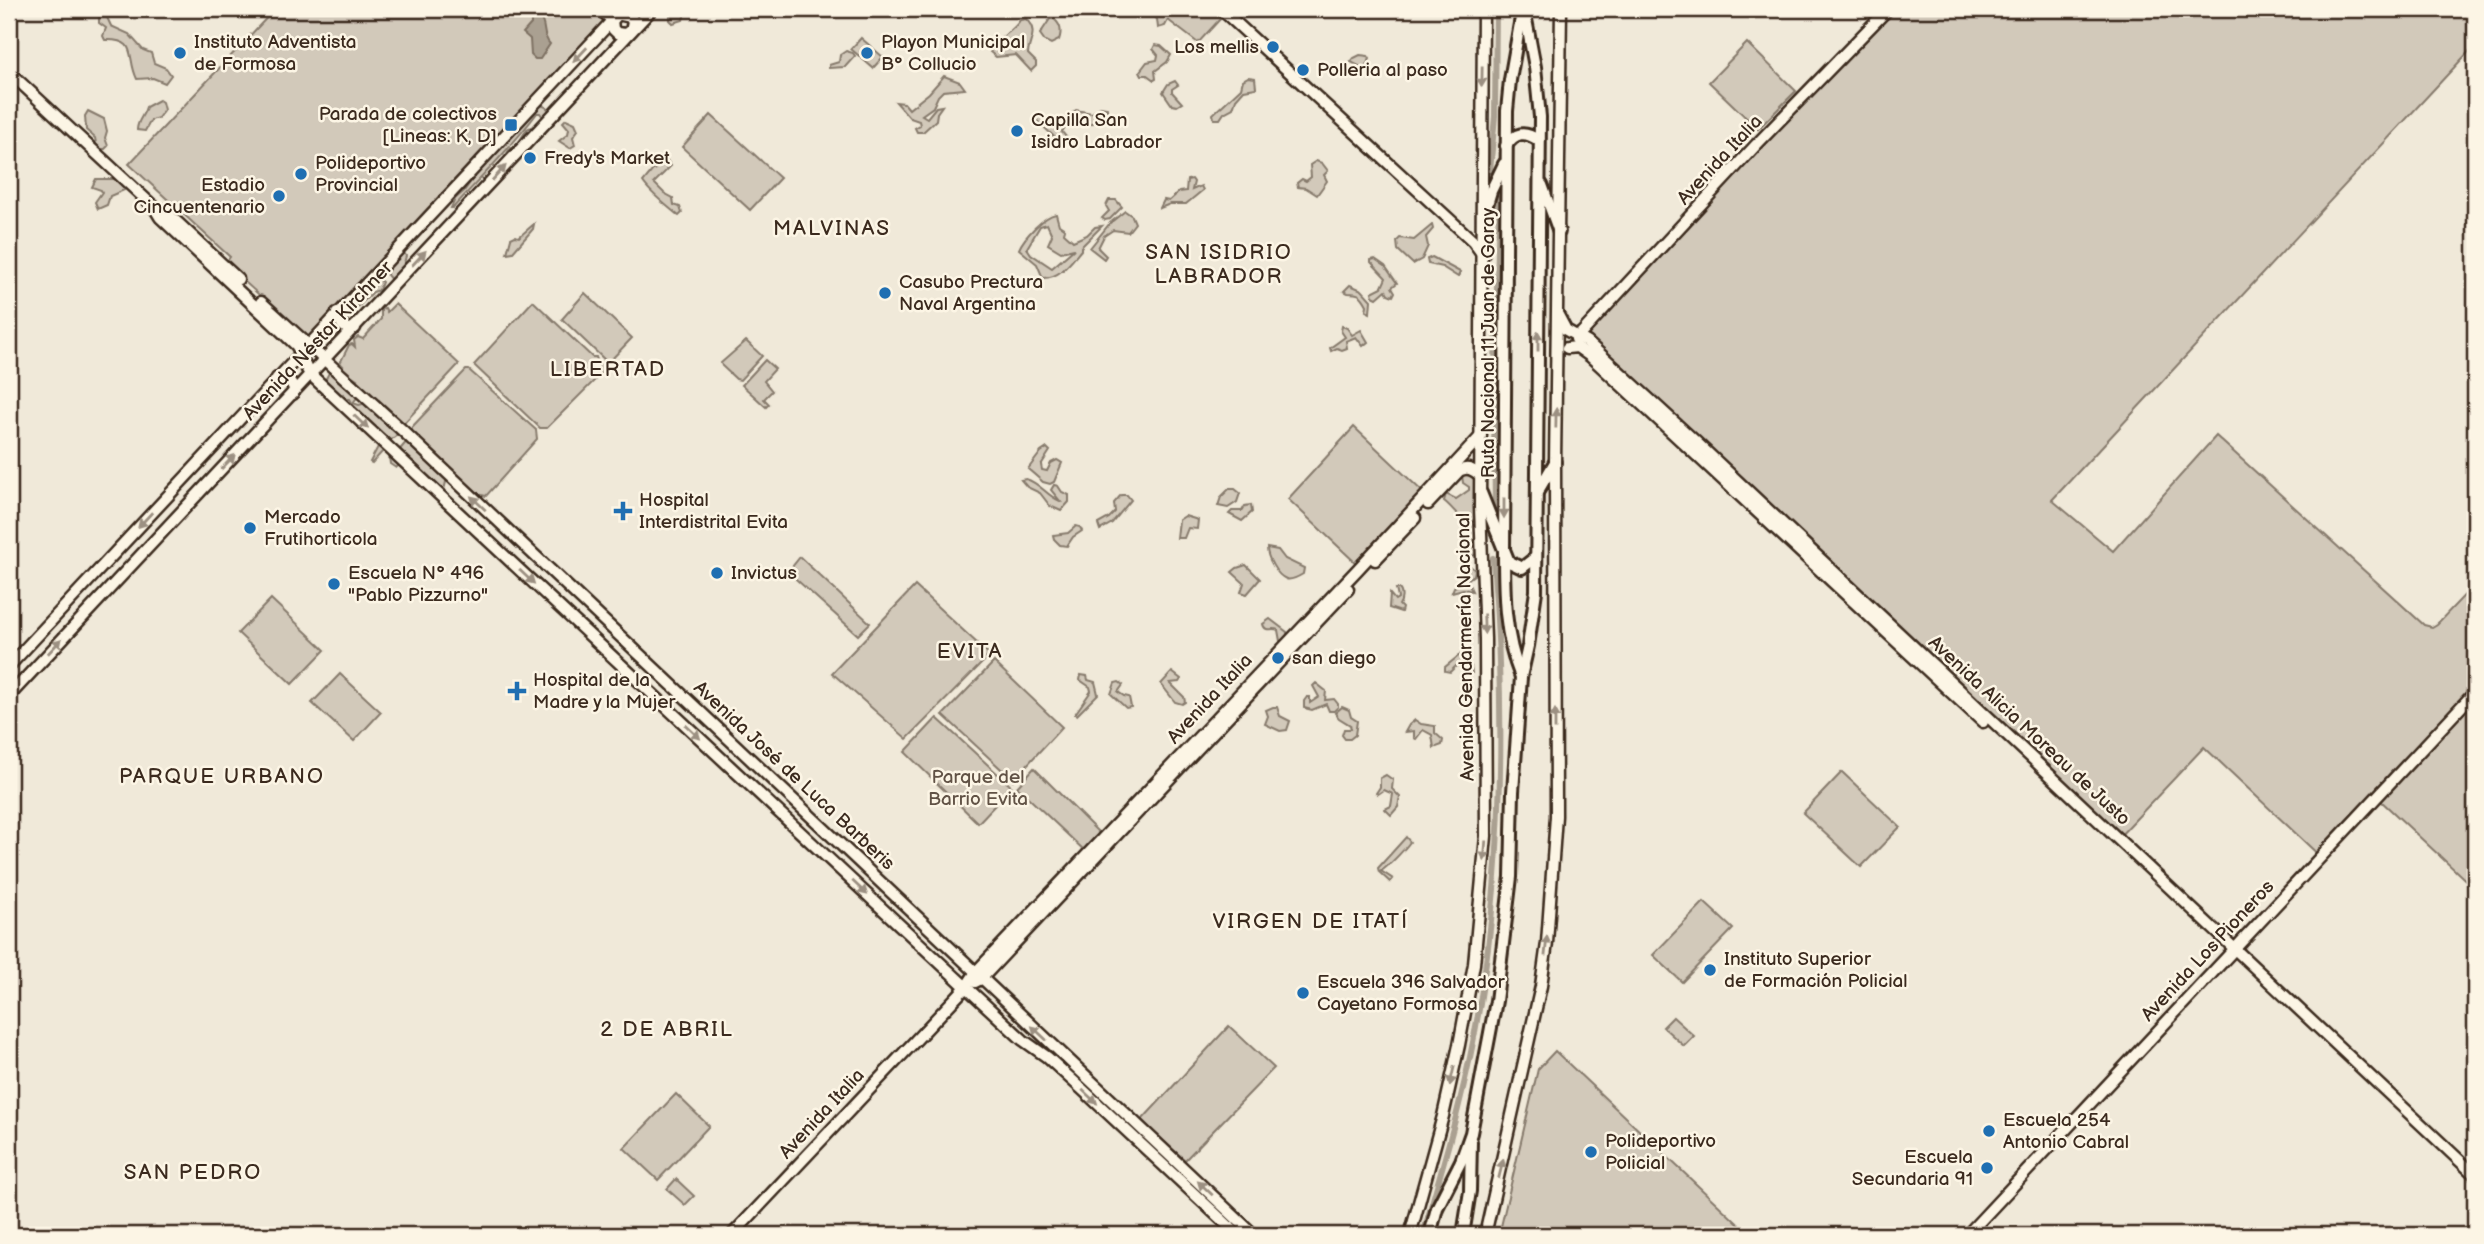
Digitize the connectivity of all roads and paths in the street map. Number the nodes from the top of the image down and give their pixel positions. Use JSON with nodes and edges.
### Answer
{"nodes":[{"id":1,"x":600,"y":9,"type":"edge"},
{"id":2,"x":652,"y":9,"type":"edge"},
{"id":3,"x":1221,"y":9,"type":"edge"},
{"id":4,"x":1229,"y":9,"type":"edge"},
{"id":5,"x":1483,"y":9,"type":"edge"},
{"id":6,"x":1523,"y":9,"type":"edge"},
{"id":7,"x":1560,"y":9,"type":"edge"},
{"id":8,"x":1888,"y":9,"type":"edge"},
{"id":9,"x":616,"y":13,"type":"edge"},
{"id":10,"x":631,"y":31,"type":"junction"},
{"id":11,"x":9,"y":72,"type":"edge"},
{"id":12,"x":1538,"y":140,"type":"junction"},
{"id":13,"x":1506,"y":146,"type":"junction"},
{"id":14,"x":1507,"y":158,"type":"junction"},
{"id":15,"x":1539,"y":176,"type":"junction"},
{"id":16,"x":1483,"y":218,"type":"junction"},
{"id":17,"x":1559,"y":232,"type":"junction"},
{"id":18,"x":1483,"y":256,"type":"junction"},
{"id":19,"x":337,"y":313,"type":"junction"},
{"id":20,"x":1558,"y":315,"type":"junction"},
{"id":21,"x":355,"y":328,"type":"junction"},
{"id":22,"x":1579,"y":337,"type":"junction"},
{"id":23,"x":307,"y":345,"type":"junction"},
{"id":24,"x":1567,"y":348,"type":"junction"},
{"id":25,"x":1557,"y":357,"type":"junction"},
{"id":26,"x":325,"y":360,"type":"junction"},
{"id":27,"x":311,"y":375,"type":"junction"},
{"id":28,"x":277,"y":378,"type":"junction"},
{"id":29,"x":293,"y":394,"type":"junction"},
{"id":30,"x":1481,"y":436,"type":"junction"},
{"id":31,"x":1555,"y":462,"type":"junction"},
{"id":32,"x":191,"y":471,"type":"junction"},
{"id":33,"x":1481,"y":476,"type":"junction"},
{"id":34,"x":208,"y":483,"type":"junction"},
{"id":35,"x":1481,"y":493,"type":"junction"},
{"id":36,"x":1537,"y":494,"type":"junction"},
{"id":37,"x":1504,"y":549,"type":"junction"},
{"id":38,"x":1536,"y":557,"type":"junction"},
{"id":39,"x":9,"y":666,"type":"edge"},
{"id":40,"x":1521,"y":677,"type":"junction"},
{"id":41,"x":2475,"y":691,"type":"edge"},
{"id":42,"x":9,"y":696,"type":"edge"},
{"id":43,"x":2232,"y":951,"type":"junction"},
{"id":44,"x":979,"y":975,"type":"junction"},
{"id":45,"x":966,"y":987,"type":"junction"},
{"id":46,"x":1471,"y":1133,"type":"junction"},
{"id":47,"x":2475,"y":1175,"type":"edge"},
{"id":48,"x":2475,"y":1184,"type":"edge"},
{"id":49,"x":732,"y":1235,"type":"edge"},
{"id":50,"x":1238,"y":1235,"type":"edge"},
{"id":51,"x":1254,"y":1235,"type":"edge"},
{"id":52,"x":1410,"y":1235,"type":"edge"},
{"id":53,"x":1430,"y":1235,"type":"edge"},
{"id":54,"x":1462,"y":1235,"type":"edge"},
{"id":55,"x":1486,"y":1235,"type":"edge"},
{"id":56,"x":1967,"y":1235,"type":"edge"}],
"edges":[{"from":1,"to":9,"type":"main road"},
{"from":2,"to":10,"type":"main road","name":"Avenida Néstor Kirchner"},
{"from":3,"to":18,"type":"main road"},
{"from":4,"to":16,"type":"main road"},
{"from":5,"to":16,"type":"main road","name":"Avenida Gendarmería Nacional","one_way":true},
{"from":6,"to":12,"type":"highway","name":"Ruta Nacional 11 Juan de Garay"},
{"from":6,"to":13,"type":"highway","name":"Ruta Nacional 11 Juan de Garay"},
{"from":7,"to":17,"type":"main road"},
{"from":8,"to":22,"type":"main road","name":"Avenida Italia"},
{"from":9,"to":10,"type":"main road"},
{"from":9,"to":10,"type":"main road"},
{"from":9,"to":19,"type":"main road","name":"Avenida Néstor Kirchner","one_way":true},
{"from":21,"to":10,"type":"main road","name":"Avenida Néstor Kirchner","one_way":true},
{"from":11,"to":23,"type":"main road","name":"Avenida José de Luca Barberis"},
{"from":12,"to":13,"type":"highway"},
{"from":12,"to":15,"type":"highway","name":"Ruta Nacional 11 Juan de Garay"},
{"from":13,"to":14,"type":"highway","name":"Ruta Nacional 11 Juan de Garay"},
{"from":14,"to":16,"type":"highway"},
{"from":14,"to":37,"type":"highway","name":"Ruta Nacional 11 Juan de Garay","one_way":true},
{"from":15,"to":17,"type":"highway"},
{"from":36,"to":15,"type":"highway","name":"Ruta Nacional 11 Juan de Garay","one_way":true},
{"from":16,"to":18,"type":"main road","name":"Avenida Gendarmería Nacional"},
{"from":17,"to":20,"type":"main road"},
{"from":18,"to":30,"type":"main road","name":"Avenida Gendarmería Nacional"},
{"from":19,"to":21,"type":"main road"},
{"from":19,"to":23,"type":"main road","name":"Avenida Néstor Kirchner"},
{"from":20,"to":22,"type":"main road","name":"Avenida Alicia Moreau de Justo"},
{"from":20,"to":25,"type":"main road"},
{"from":21,"to":26,"type":"main road","name":"Avenida Néstor Kirchner"},
{"from":22,"to":24,"type":"main road","name":"Avenida Italia"},
{"from":22,"to":43,"type":"main road","name":"Avenida Alicia Moreau de Justo"},
{"from":23,"to":26,"type":"main road","name":"Avenida José de Luca Barberis"},
{"from":23,"to":27,"type":"main road"},
{"from":23,"to":28,"type":"main road","name":"Avenida Néstor Kirchner"},
{"from":24,"to":25,"type":"main road","name":"Avenida Italia"},
{"from":24,"to":43,"type":"main road","name":"Avenida Alicia Moreau de Justo"},
{"from":31,"to":25,"type":"main road","one_way":true},
{"from":26,"to":27,"type":"main road","name":"Avenida Néstor Kirchner"},
{"from":44,"to":26,"type":"main road","name":"Avenida José de Luca Barberis","one_way":true},
{"from":27,"to":29,"type":"main road","name":"Avenida Néstor Kirchner"},
{"from":27,"to":45,"type":"main road","name":"Avenida José de Luca Barberis","one_way":true},
{"from":28,"to":29,"type":"main road"},
{"from":28,"to":32,"type":"main road","name":"Avenida Néstor Kirchner"},
{"from":34,"to":29,"type":"main road","name":"Avenida Néstor Kirchner","one_way":true},
{"from":30,"to":33,"type":"main road","name":"Avenida Gendarmería Nacional"},
{"from":30,"to":44,"type":"main road","name":"Avenida Italia"},
{"from":31,"to":36,"type":"highway"},
{"from":55,"to":31,"type":"main road","one_way":true},
{"from":32,"to":34,"type":"main road"},
{"from":32,"to":39,"type":"main road","name":"Avenida Néstor Kirchner","one_way":true},
{"from":33,"to":35,"type":"main road","name":"Avenida Gendarmería Nacional"},
{"from":33,"to":44,"type":"main road","name":"Avenida Italia"},
{"from":42,"to":34,"type":"main road","name":"Avenida Néstor Kirchner","one_way":true},
{"from":35,"to":37,"type":"highway"},
{"from":35,"to":52,"type":"main road","name":"Avenida Gendarmería Nacional","one_way":true},
{"from":36,"to":38,"type":"highway","name":"Ruta Nacional 11 Juan de Garay"},
{"from":37,"to":38,"type":"highway"},
{"from":37,"to":40,"type":"highway","name":"Ruta Nacional 11 Juan de Garay"},
{"from":38,"to":40,"type":"highway","name":"Ruta Nacional 11 Juan de Garay"},
{"from":40,"to":46,"type":"highway","name":"Ruta Nacional 11 Juan de Garay"},
{"from":41,"to":43,"type":"main road","name":"Avenida Los Pioneros"},
{"from":43,"to":47,"type":"main road","name":"Avenida Alicia Moreau de Justo"},
{"from":43,"to":48,"type":"main road","name":"Avenida Alicia Moreau de Justo"},
{"from":43,"to":56,"type":"main road","name":"Avenida Los Pioneros"},
{"from":44,"to":45,"type":"main road","name":"Avenida Italia"},
{"from":51,"to":44,"type":"main road","name":"Avenida José de Luca Barberis","one_way":true},
{"from":45,"to":49,"type":"main road","name":"Avenida Italia"},
{"from":45,"to":50,"type":"main road","name":"Avenida José de Luca Barberis","one_way":true},
{"from":46,"to":53,"type":"highway","name":"Ruta Nacional 11 Juan de Garay"},
{"from":46,"to":54,"type":"highway","name":"Ruta Nacional 11 Juan de Garay"}]}
